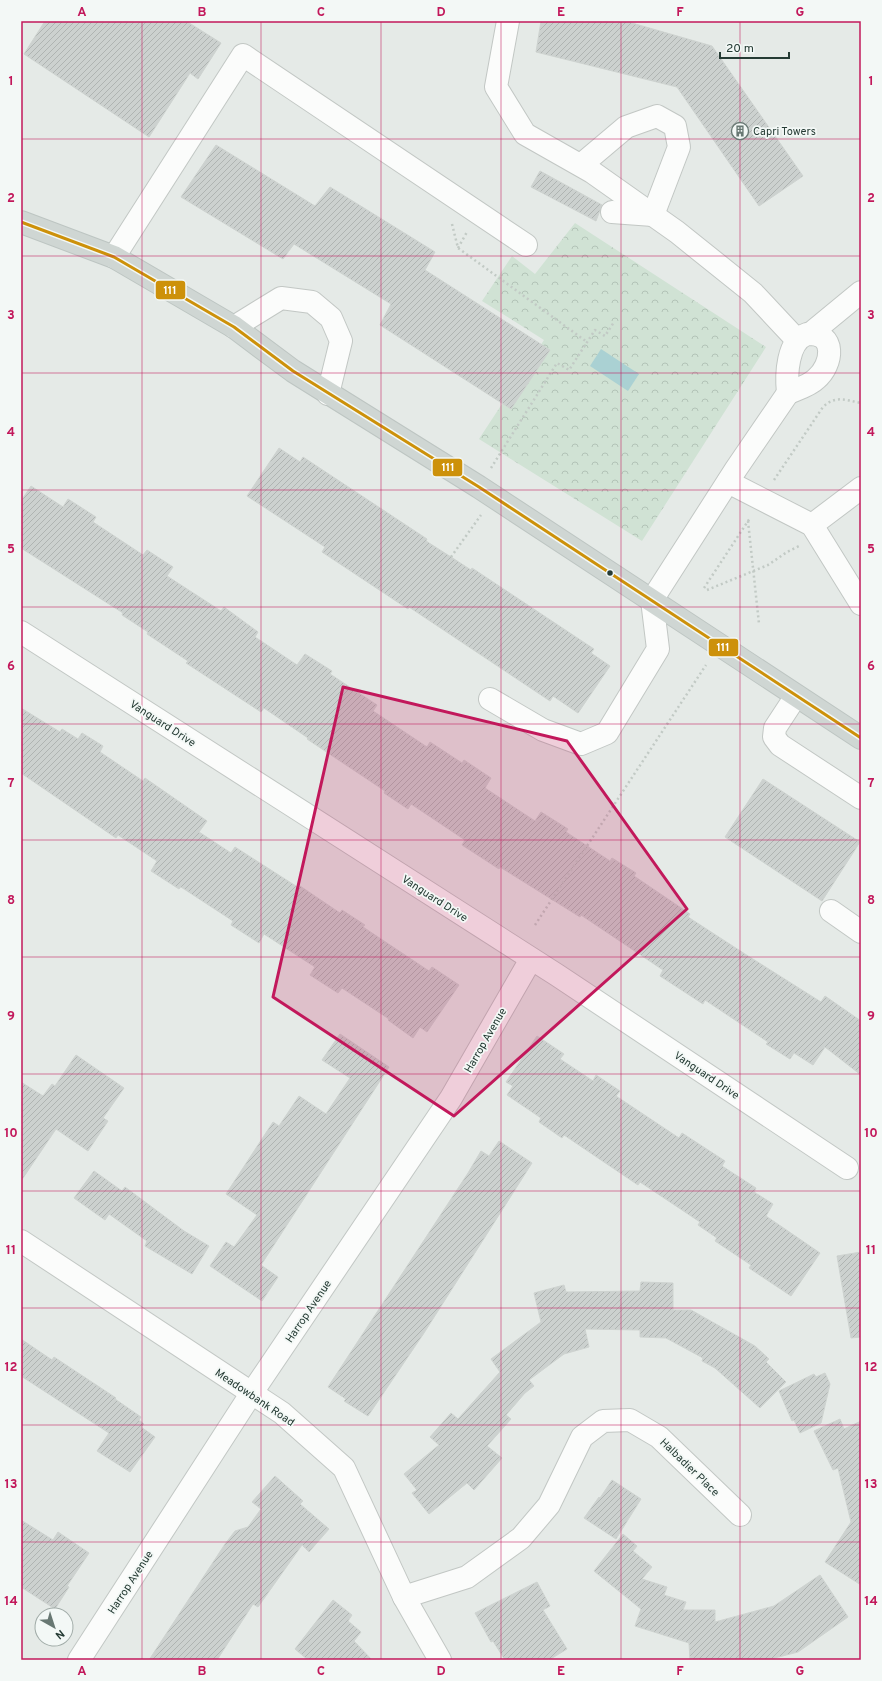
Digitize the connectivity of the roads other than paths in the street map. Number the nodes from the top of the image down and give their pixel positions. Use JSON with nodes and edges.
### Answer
{"nodes":[{"id":1,"x":508,"y":21,"type":"edge"},
{"id":2,"x":581,"y":165,"type":"junction"},
{"id":3,"x":612,"y":212,"type":"dead end"},
{"id":4,"x":653,"y":215,"type":"junction"},
{"id":5,"x":21,"y":222,"type":"edge"},
{"id":6,"x":526,"y":245,"type":"dead end"},
{"id":7,"x":114,"y":257,"type":"junction"},
{"id":8,"x":861,"y":292,"type":"edge"},
{"id":9,"x":234,"y":328,"type":"junction"},
{"id":10,"x":804,"y":337,"type":"junction"},
{"id":11,"x":788,"y":393,"type":"junction"},
{"id":12,"x":328,"y":394,"type":"junction"},
{"id":13,"x":728,"y":482,"type":"junction"},
{"id":14,"x":861,"y":488,"type":"edge"},
{"id":15,"x":816,"y":531,"type":"junction"},
{"id":16,"x":652,"y":600,"type":"junction"},
{"id":17,"x":861,"y":604,"type":"edge"},
{"id":18,"x":21,"y":632,"type":"edge"},
{"id":19,"x":796,"y":696,"type":"junction"},
{"id":20,"x":490,"y":699,"type":"dead end"},
{"id":21,"x":861,"y":738,"type":"edge"},
{"id":22,"x":861,"y":798,"type":"edge"},
{"id":23,"x":831,"y":911,"type":"dead end"},
{"id":24,"x":861,"y":932,"type":"edge"},
{"id":25,"x":531,"y":959,"type":"junction"},
{"id":26,"x":847,"y":1168,"type":"dead end"},
{"id":27,"x":21,"y":1241,"type":"edge"},
{"id":28,"x":251,"y":1394,"type":"junction"},
{"id":29,"x":740,"y":1515,"type":"dead end"},
{"id":30,"x":404,"y":1597,"type":"junction"},
{"id":31,"x":79,"y":1660,"type":"edge"},
{"id":32,"x":440,"y":1660,"type":"edge"}],
"edges":[{"from":1,"to":2,"type":"street"},
{"from":2,"to":4,"type":"street"},
{"from":2,"to":4,"type":"street"},
{"from":3,"to":4,"type":"street"},
{"from":4,"to":10,"type":"street"},
{"from":5,"to":7,"type":"main road"},
{"from":6,"to":7,"type":"street"},
{"from":7,"to":9,"type":"main road"},
{"from":8,"to":10,"type":"street"},
{"from":9,"to":12,"type":"main road"},
{"from":9,"to":12,"type":"street"},
{"from":10,"to":11,"type":"street"},
{"from":10,"to":11,"type":"street"},
{"from":11,"to":13,"type":"street"},
{"from":12,"to":16,"type":"main road"},
{"from":13,"to":15,"type":"street"},
{"from":13,"to":16,"type":"street"},
{"from":14,"to":15,"type":"street"},
{"from":15,"to":17,"type":"street"},
{"from":16,"to":19,"type":"main road"},
{"from":16,"to":20,"type":"street"},
{"from":18,"to":25,"type":"street","name":"Vanguard Drive"},
{"from":19,"to":21,"type":"main road"},
{"from":19,"to":22,"type":"street"},
{"from":23,"to":24,"type":"street"},
{"from":25,"to":26,"type":"street","name":"Vanguard Drive"},
{"from":25,"to":28,"type":"street","name":"Harrop Avenue"},
{"from":27,"to":28,"type":"street","name":"Meadowbank Road"},
{"from":28,"to":30,"type":"street","name":"Meadowbank Road"},
{"from":28,"to":31,"type":"street","name":"Harrop Avenue"},
{"from":29,"to":30,"type":"street","name":"Halbadier Place"},
{"from":30,"to":32,"type":"street","name":"Meadowbank Road"}]}
